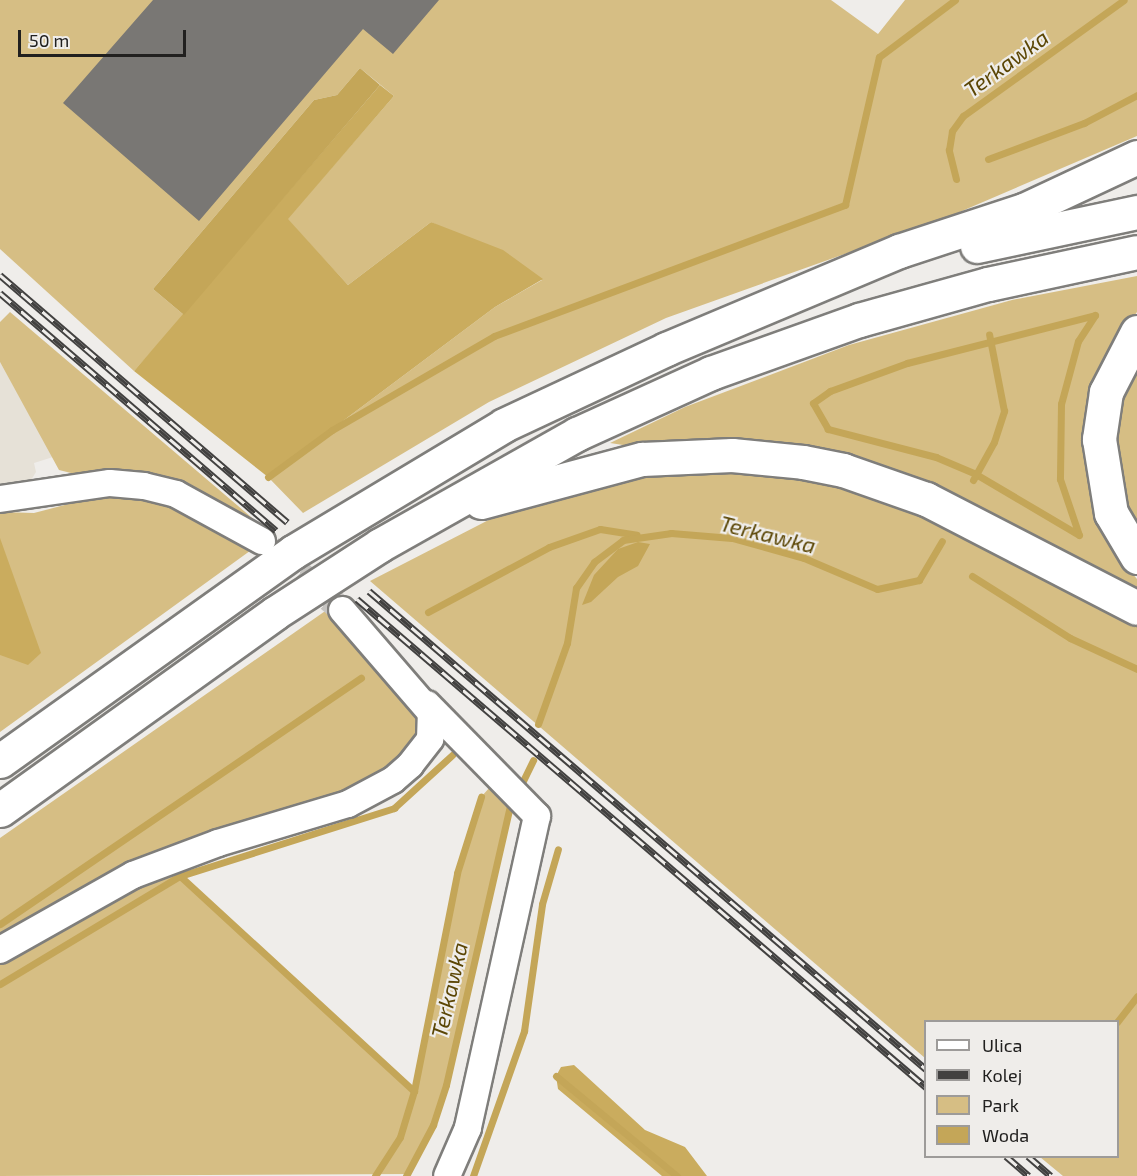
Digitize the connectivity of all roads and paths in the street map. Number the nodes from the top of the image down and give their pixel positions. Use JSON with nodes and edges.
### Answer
{"nodes":[{"id":1,"x":1137,"y":156,"type":"edge"},
{"id":2,"x":1137,"y":212,"type":"edge"},
{"id":3,"x":1137,"y":252,"type":"edge"},
{"id":4,"x":811,"y":291,"type":"junction"},
{"id":5,"x":1137,"y":332,"type":"edge"},
{"id":6,"x":0,"y":499,"type":"edge"},
{"id":7,"x":416,"y":523,"type":"junction"},
{"id":8,"x":262,"y":541,"type":"tunnel mouth"},
{"id":9,"x":1137,"y":557,"type":"edge"},
{"id":10,"x":1137,"y":608,"type":"edge"},
{"id":11,"x":342,"y":610,"type":"tunnel mouth"},
{"id":12,"x":426,"y":704,"type":"junction"},
{"id":13,"x":0,"y":761,"type":"edge"},
{"id":14,"x":0,"y":810,"type":"edge"},
{"id":15,"x":0,"y":950,"type":"edge"},
{"id":16,"x":447,"y":1176,"type":"edge"}],
"edges":[{"from":1,"to":4,"type":"highway"},
{"from":2,"to":4,"type":"highway"},
{"from":3,"to":7,"type":"highway"},
{"from":4,"to":13,"type":"highway"},
{"from":5,"to":9,"type":"highway"},
{"from":6,"to":8,"type":"street"},
{"from":7,"to":10,"type":"highway"},
{"from":7,"to":14,"type":"highway"},
{"from":11,"to":12,"type":"street"},
{"from":12,"to":15,"type":"street"},
{"from":12,"to":16,"type":"street"}]}
